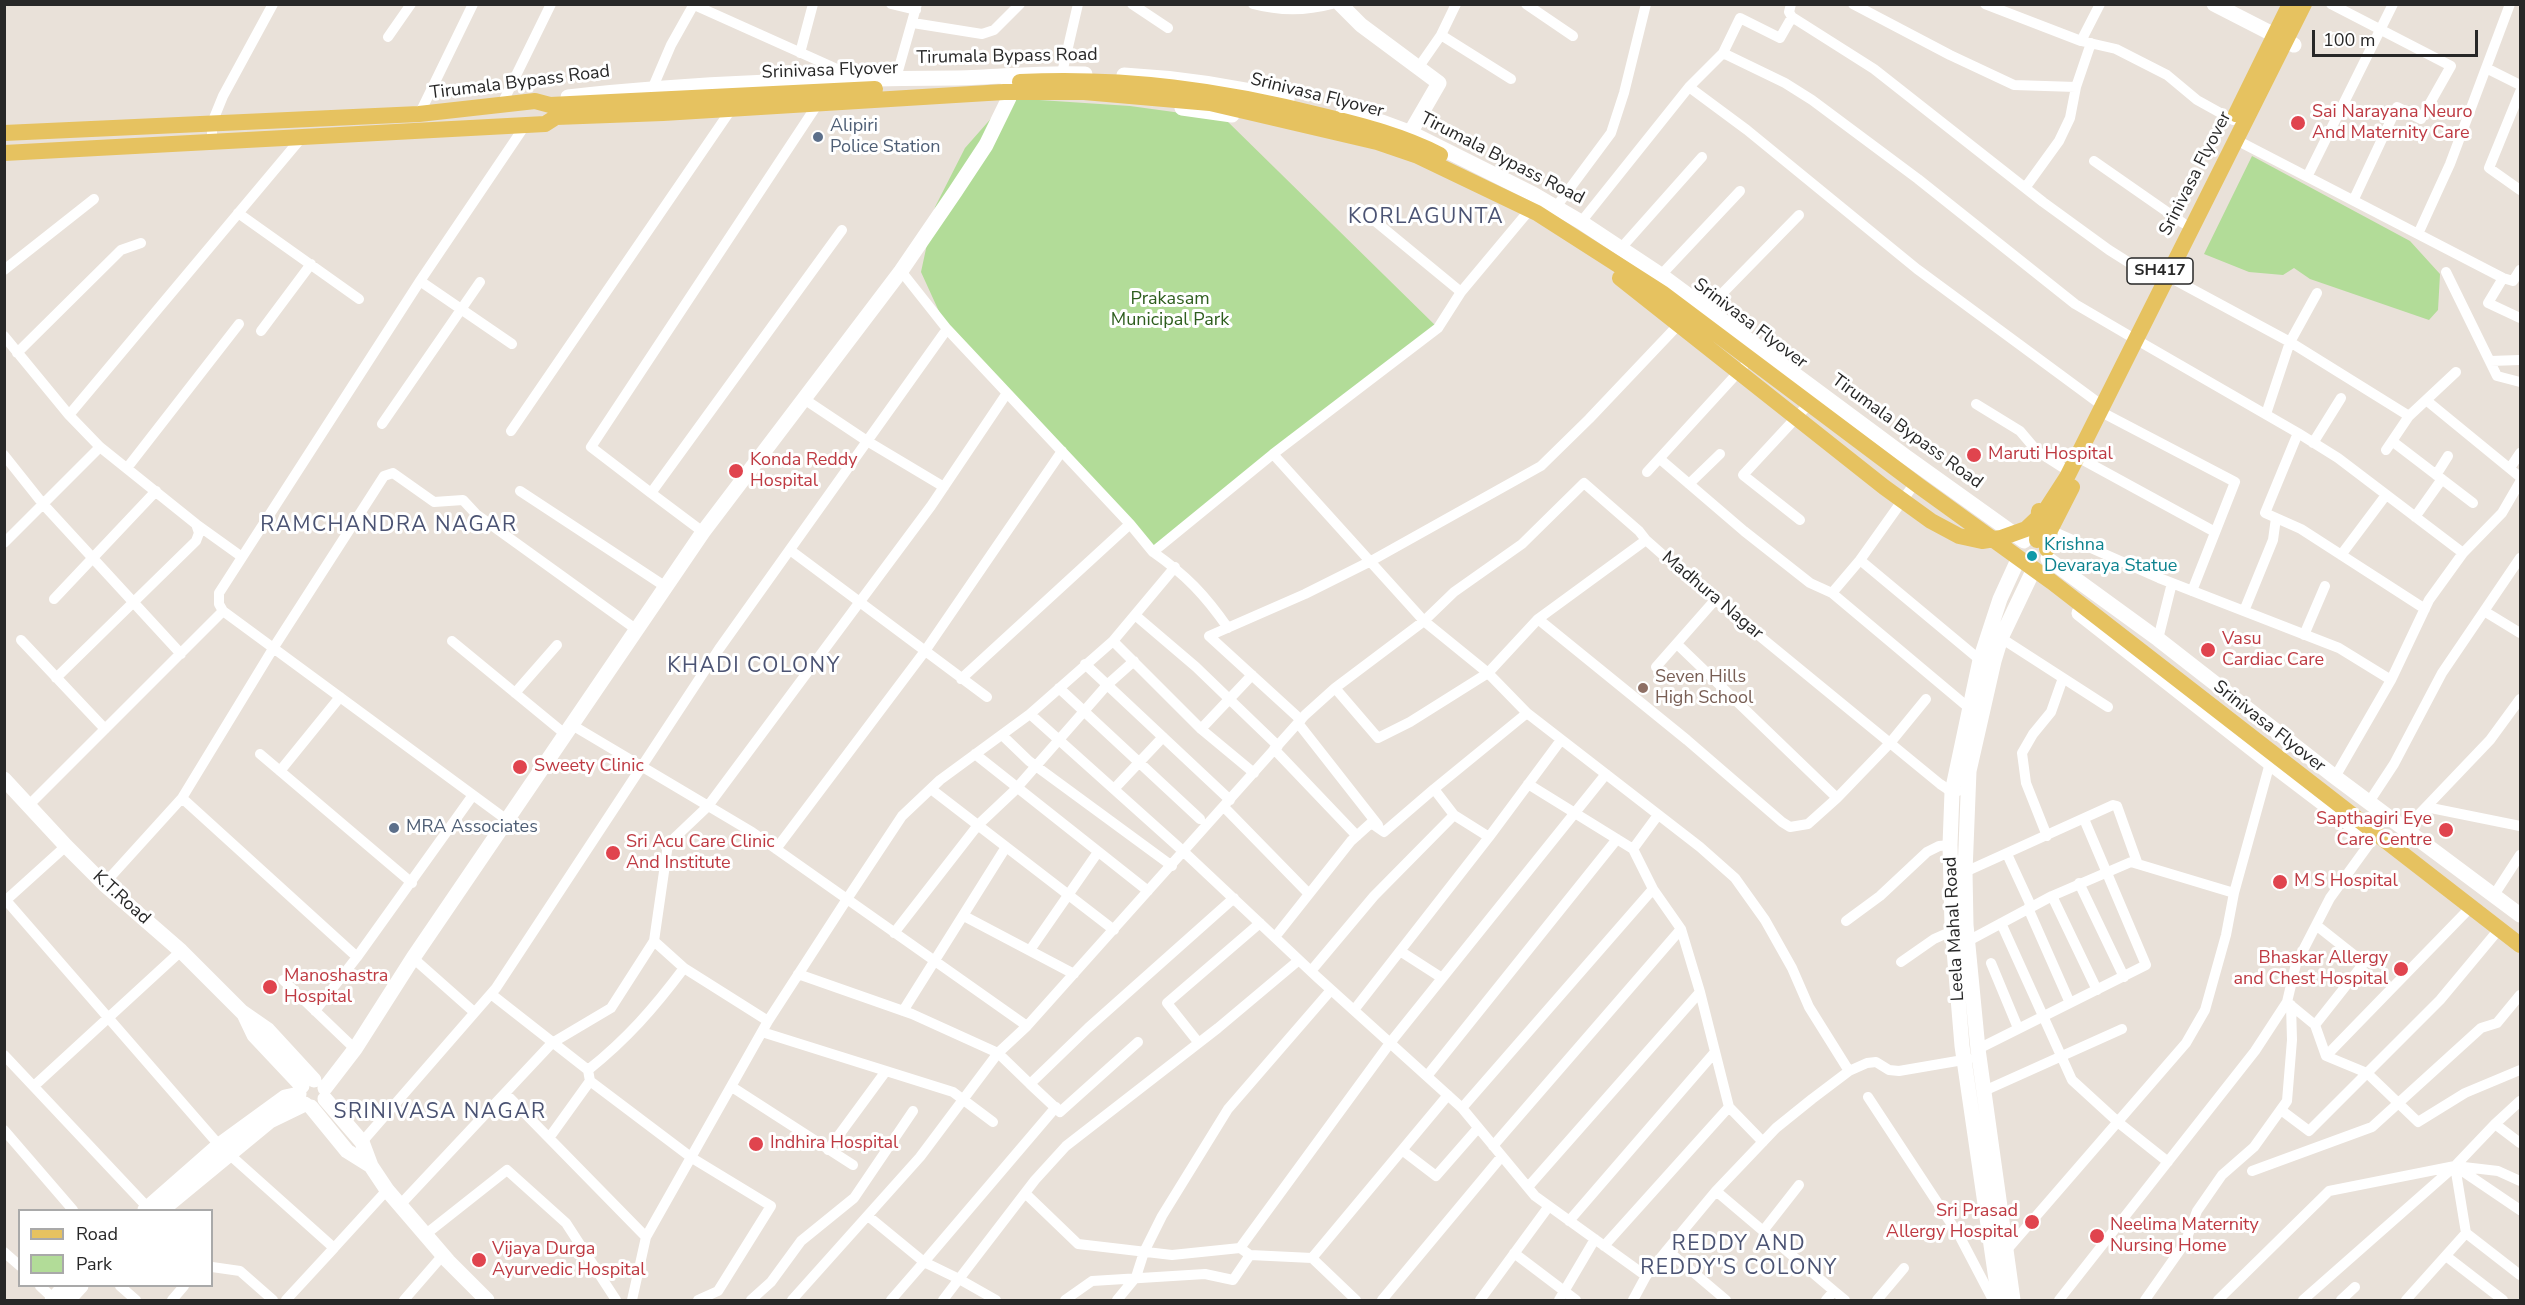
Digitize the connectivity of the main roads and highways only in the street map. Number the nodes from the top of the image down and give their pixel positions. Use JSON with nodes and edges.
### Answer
{"nodes":[{"id":1,"x":2290,"y":4,"type":"edge"},
{"id":2,"x":2304,"y":4,"type":"edge"},
{"id":3,"x":2315,"y":4,"type":"edge"},
{"id":4,"x":546,"y":112,"type":"junction"},
{"id":5,"x":416,"y":122,"type":"junction"},
{"id":6,"x":4,"y":133,"type":"edge"},
{"id":7,"x":4,"y":153,"type":"edge"},
{"id":8,"x":1503,"y":196,"type":"junction"},
{"id":9,"x":2135,"y":339,"type":"junction"},
{"id":10,"x":2041,"y":544,"type":"junction"},
{"id":11,"x":2520,"y":932,"type":"edge"},
{"id":12,"x":2520,"y":945,"type":"edge"}],
"edges":[{"from":1,"to":9,"type":"main road","number":"SH417"},
{"from":2,"to":8,"type":"main road","name":"Srinivasa Flyover"},
{"from":3,"to":9,"type":"main road","number":"SH417"},
{"from":4,"to":5,"type":"main road","name":"Tirumala Bypass Road"},
{"from":4,"to":5,"type":"main road","name":"Tirumala Bypass Road"},
{"from":4,"to":8,"type":"main road","name":"Srinivasa Flyover"},
{"from":4,"to":11,"type":"main road","name":"Srinivasa Flyover"},
{"from":5,"to":6,"type":"main road","name":"Tirumala Bypass Road"},
{"from":5,"to":7,"type":"main road","name":"Tirumala Bypass Road"},
{"from":8,"to":12,"type":"main road","name":"Srinivasa Flyover"},
{"from":9,"to":10,"type":"main road","number":"SH417"},
{"from":9,"to":10,"type":"main road","number":"SH417"},
{"from":10,"to":10,"type":"main road"}]}
